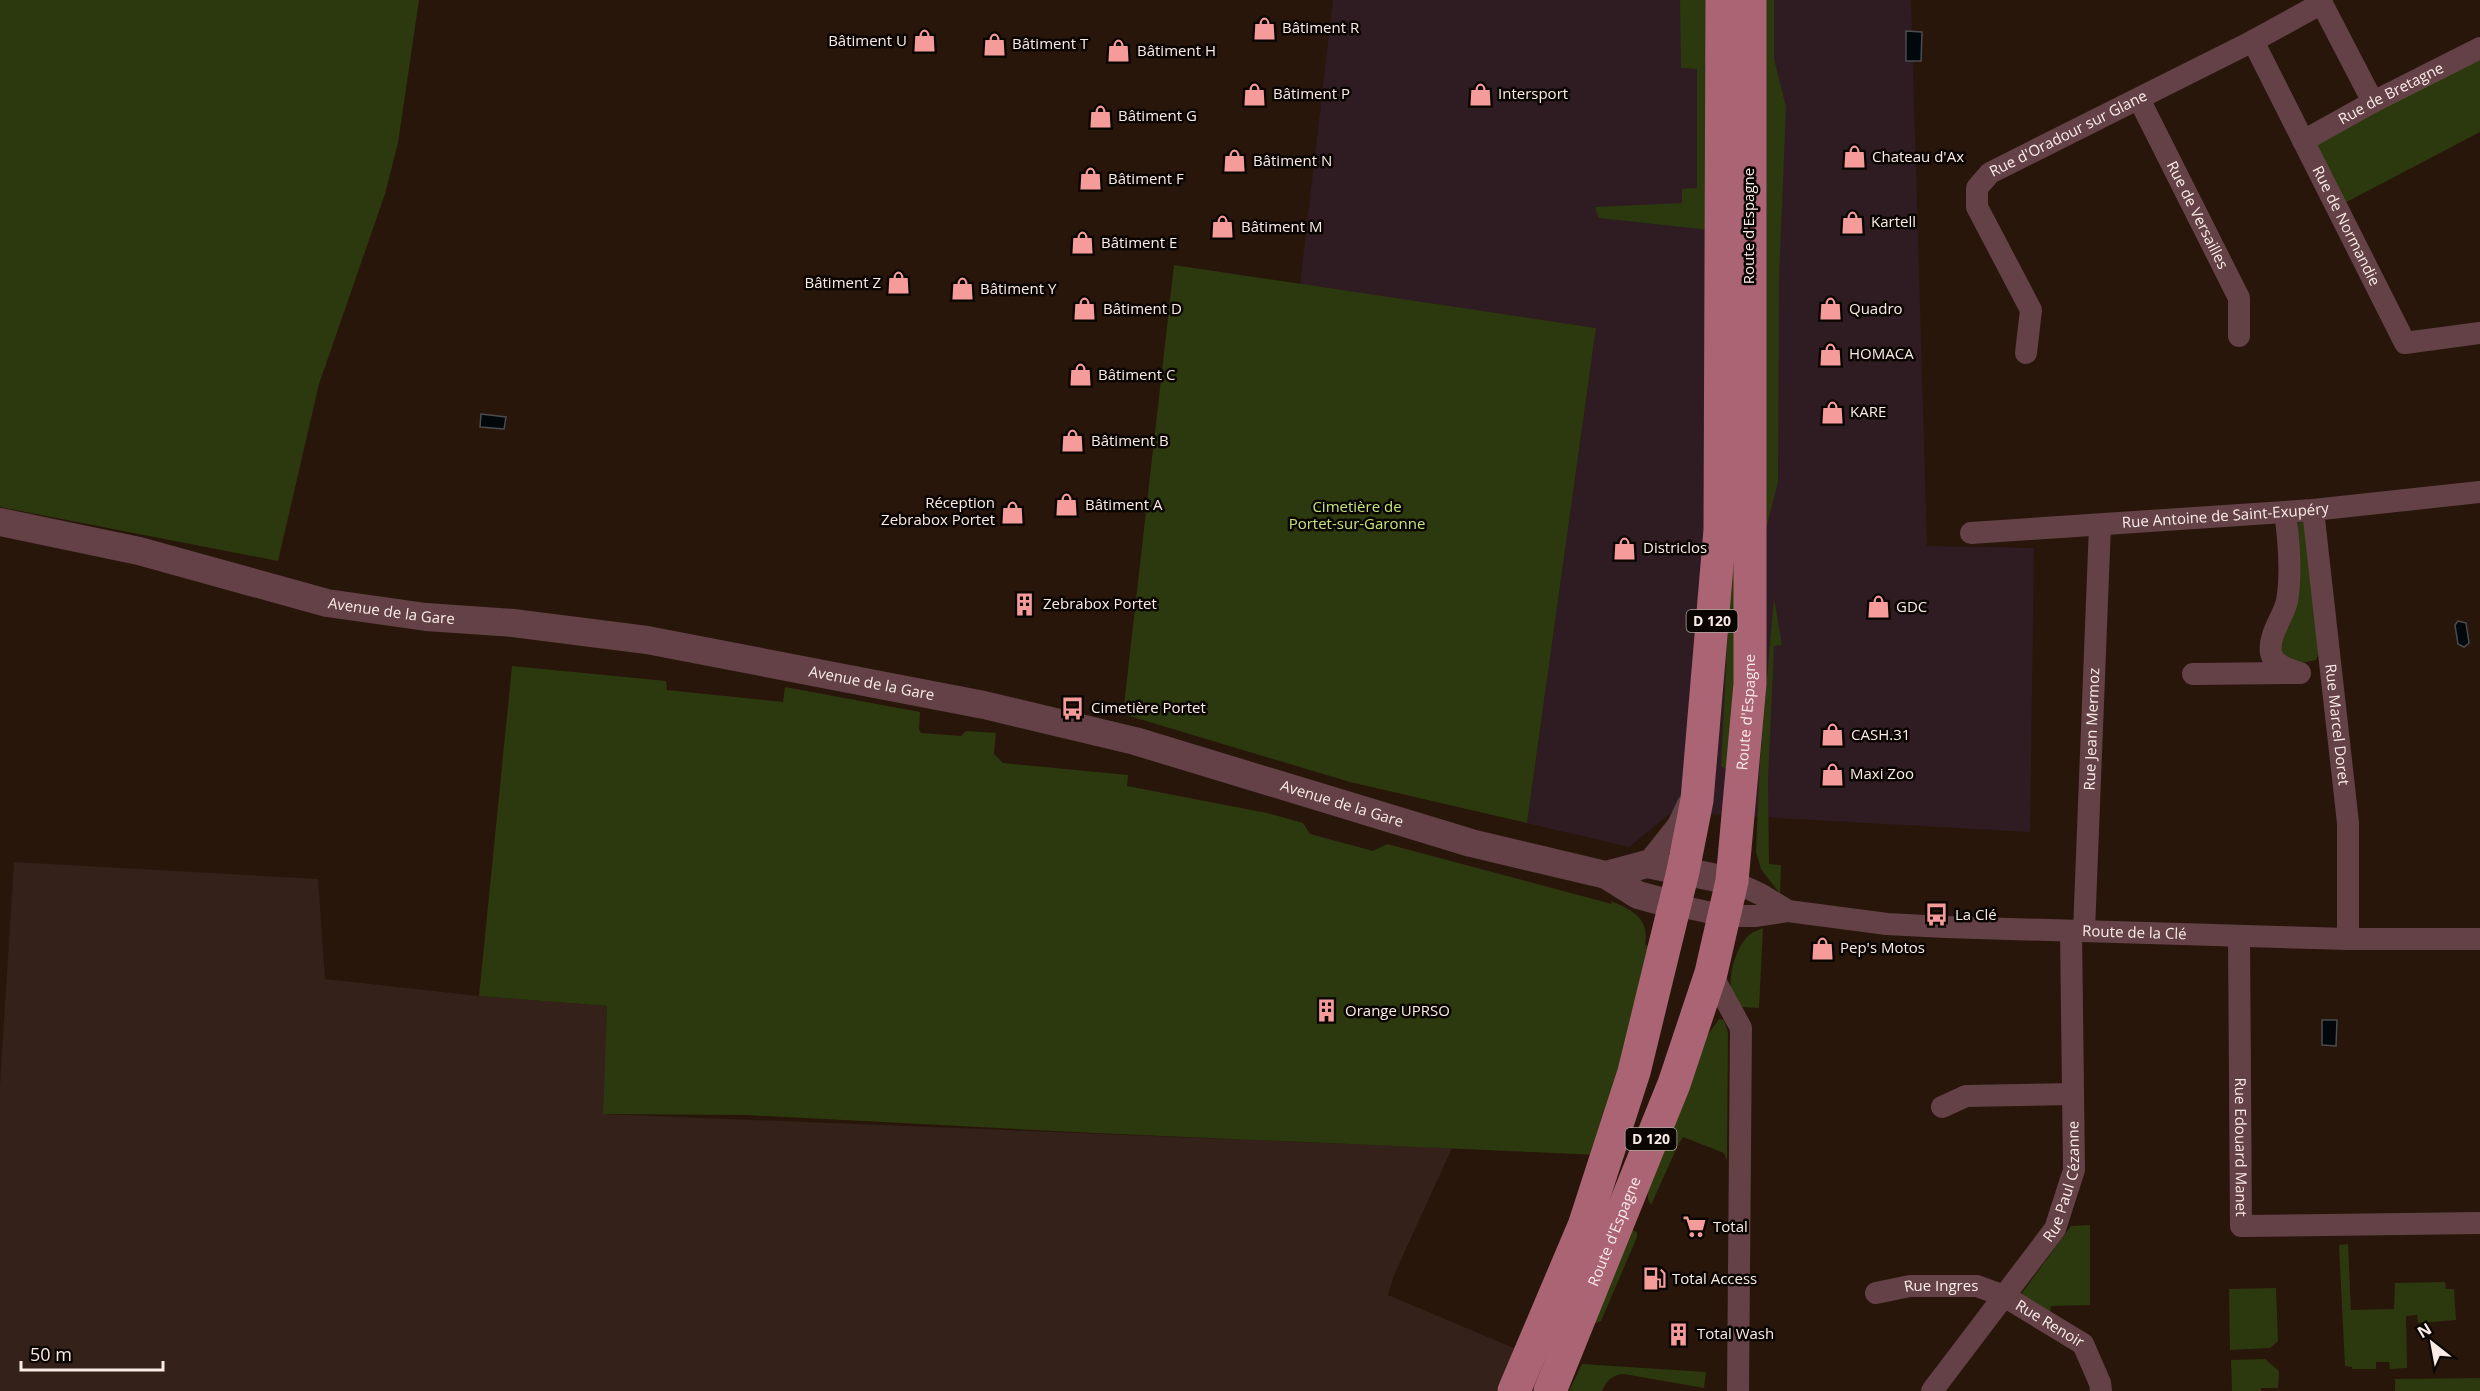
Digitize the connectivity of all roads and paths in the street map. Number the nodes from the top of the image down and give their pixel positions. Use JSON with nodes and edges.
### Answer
{"nodes":[{"id":1,"x":1722,"y":0,"type":"edge"},
{"id":2,"x":1750,"y":0,"type":"edge"},
{"id":3,"x":2321,"y":1,"type":"edge"},
{"id":4,"x":2253,"y":41,"type":"junction"},
{"id":5,"x":2480,"y":48,"type":"edge"},
{"id":6,"x":2139,"y":99,"type":"junction"},
{"id":7,"x":2373,"y":102,"type":"junction"},
{"id":8,"x":2303,"y":141,"type":"junction"},
{"id":9,"x":2480,"y":333,"type":"edge"},
{"id":10,"x":2239,"y":336,"type":"dead end"},
{"id":11,"x":2026,"y":353,"type":"dead end"},
{"id":12,"x":2480,"y":492,"type":"edge"},
{"id":13,"x":2313,"y":510,"type":"junction"},
{"id":14,"x":2285,"y":513,"type":"junction"},
{"id":15,"x":0,"y":522,"type":"edge"},
{"id":16,"x":2100,"y":525,"type":"junction"},
{"id":17,"x":1971,"y":533,"type":"dead end"},
{"id":18,"x":2331,"y":672,"type":"junction"},
{"id":19,"x":2300,"y":673,"type":"junction"},
{"id":20,"x":2193,"y":674,"type":"dead end"},
{"id":21,"x":1699,"y":780,"type":"junction"},
{"id":22,"x":1647,"y":864,"type":"junction"},
{"id":23,"x":1683,"y":871,"type":"junction"},
{"id":24,"x":1606,"y":875,"type":"junction"},
{"id":25,"x":1732,"y":881,"type":"junction"},
{"id":26,"x":1675,"y":904,"type":"junction"},
{"id":27,"x":1788,"y":911,"type":"junction"},
{"id":28,"x":1734,"y":921,"type":"junction"},
{"id":29,"x":2077,"y":931,"type":"junction"},
{"id":30,"x":2239,"y":936,"type":"junction"},
{"id":31,"x":2348,"y":939,"type":"junction"},
{"id":32,"x":2480,"y":939,"type":"edge"},
{"id":33,"x":1711,"y":973,"type":"junction"},
{"id":34,"x":2072,"y":1094,"type":"junction"},
{"id":35,"x":1942,"y":1107,"type":"dead end"},
{"id":36,"x":2480,"y":1223,"type":"edge"},
{"id":37,"x":1876,"y":1293,"type":"dead end"},
{"id":38,"x":2004,"y":1296,"type":"junction"},
{"id":39,"x":1514,"y":1391,"type":"edge"},
{"id":40,"x":1550,"y":1391,"type":"edge"},
{"id":41,"x":1738,"y":1391,"type":"edge"},
{"id":42,"x":1932,"y":1391,"type":"edge"},
{"id":43,"x":2101,"y":1391,"type":"edge"}],
"edges":[{"from":1,"to":21,"type":"main road","name":"Route d'Espagne","number":"D 120"},
{"from":2,"to":25,"type":"main road","name":"Route d'Espagne","number":"D 120"},
{"from":3,"to":4,"type":"street","name":"Rue d'Oradour sur Glane"},
{"from":3,"to":7,"type":"street"},
{"from":4,"to":6,"type":"street","name":"Rue d'Oradour sur Glane"},
{"from":4,"to":8,"type":"street","name":"Rue de Normandie"},
{"from":5,"to":7,"type":"street","name":"Rue de Bretagne"},
{"from":6,"to":10,"type":"street","name":"Rue de Versailles"},
{"from":6,"to":11,"type":"street","name":"Rue d'Oradour sur Glane"},
{"from":7,"to":8,"type":"street","name":"Rue de Bretagne"},
{"from":8,"to":9,"type":"street","name":"Rue de Normandie"},
{"from":12,"to":13,"type":"street","name":"Rue Antoine de Saint-Exupéry"},
{"from":13,"to":14,"type":"street","name":"Rue Antoine de Saint-Exupéry"},
{"from":13,"to":18,"type":"street","name":"Rue Marcel Doret"},
{"from":14,"to":16,"type":"street","name":"Rue Antoine de Saint-Exupéry"},
{"from":14,"to":19,"type":"street"},
{"from":15,"to":24,"type":"street","name":"Avenue de la Gare"},
{"from":16,"to":17,"type":"street","name":"Rue Antoine de Saint-Exupéry"},
{"from":16,"to":29,"type":"street","name":"Rue Jean Mermoz"},
{"from":18,"to":19,"type":"street"},
{"from":18,"to":31,"type":"street","name":"Rue Marcel Doret"},
{"from":19,"to":20,"type":"street"},
{"from":21,"to":22,"type":"street","name":"Route d'Espagne"},
{"from":21,"to":23,"type":"main road","name":"Route d'Espagne","number":"D 120"},
{"from":22,"to":23,"type":"street","name":"Avenue de la Gare"},
{"from":22,"to":24,"type":"street","name":"Avenue de la Gare"},
{"from":23,"to":25,"type":"street","name":"Avenue de la Gare"},
{"from":23,"to":26,"type":"main road","name":"Route d'Espagne","number":"D 120"},
{"from":24,"to":26,"type":"street"},
{"from":25,"to":27,"type":"street","name":"Route de la Clé"},
{"from":25,"to":28,"type":"main road","name":"Route d'Espagne","number":"D 120"},
{"from":26,"to":28,"type":"street","name":"Route de la Clé"},
{"from":26,"to":39,"type":"main road","name":"Route d'Espagne","number":"D 120"},
{"from":27,"to":28,"type":"street","name":"Route de la Clé"},
{"from":27,"to":29,"type":"street","name":"Route de la Clé"},
{"from":28,"to":33,"type":"main road","name":"Route d'Espagne","number":"D 120"},
{"from":29,"to":30,"type":"street","name":"Route de la Clé"},
{"from":29,"to":34,"type":"street","name":"Rue Paul Cézanne"},
{"from":30,"to":31,"type":"street","name":"Route de la Clé"},
{"from":30,"to":36,"type":"street","name":"Rue Edouard Manet"},
{"from":31,"to":32,"type":"street","name":"Route de la Clé"},
{"from":33,"to":40,"type":"main road","name":"Route d'Espagne","number":"D 120"},
{"from":33,"to":41,"type":"street"},
{"from":34,"to":35,"type":"street"},
{"from":34,"to":38,"type":"street","name":"Rue Paul Cézanne"},
{"from":37,"to":38,"type":"street","name":"Rue Ingres"},
{"from":38,"to":42,"type":"street","name":"Rue Paul Cézanne"},
{"from":38,"to":43,"type":"street","name":"Rue Renoir"}]}
